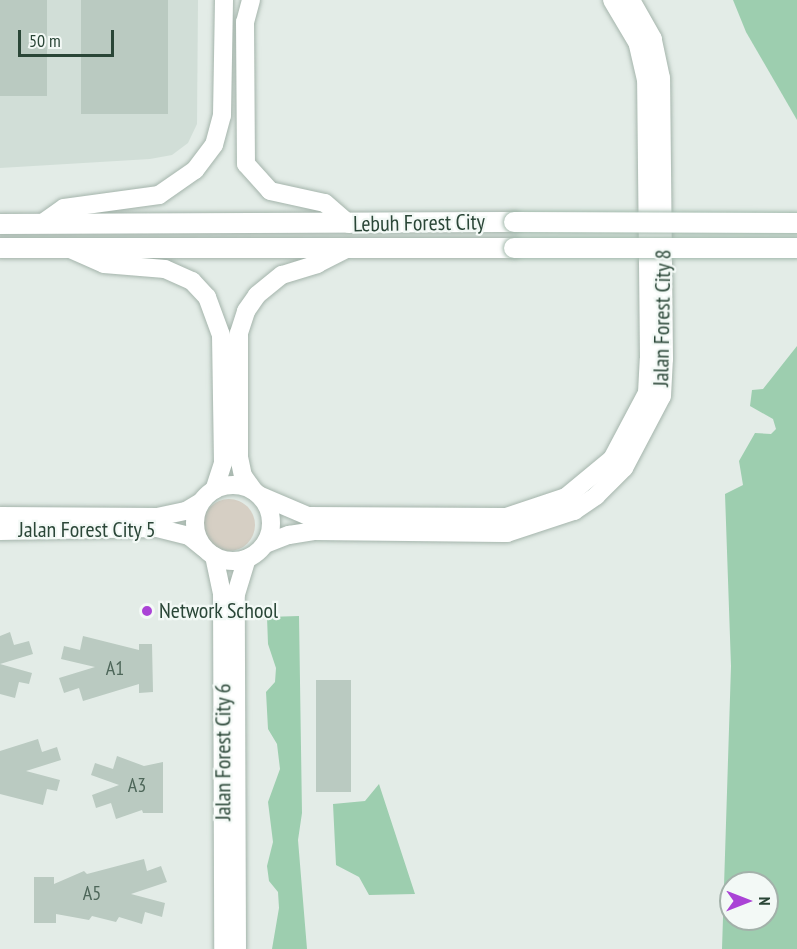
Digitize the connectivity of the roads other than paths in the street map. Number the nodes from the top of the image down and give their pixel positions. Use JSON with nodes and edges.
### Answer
{"nodes":[{"id":1,"x":225,"y":0,"type":"edge"},
{"id":2,"x":251,"y":0,"type":"edge"},
{"id":3,"x":612,"y":0,"type":"edge"},
{"id":4,"x":631,"y":0,"type":"edge"},
{"id":5,"x":797,"y":223,"type":"edge"},
{"id":6,"x":0,"y":224,"type":"edge"},
{"id":7,"x":41,"y":224,"type":"junction"},
{"id":8,"x":349,"y":224,"type":"junction"},
{"id":9,"x":0,"y":248,"type":"edge"},
{"id":10,"x":67,"y":248,"type":"junction"},
{"id":11,"x":348,"y":248,"type":"junction"},
{"id":12,"x":797,"y":248,"type":"edge"},
{"id":13,"x":257,"y":494,"type":"junction"},
{"id":14,"x":207,"y":496,"type":"junction"},
{"id":15,"x":0,"y":516,"type":"edge"},
{"id":16,"x":0,"y":531,"type":"edge"},
{"id":17,"x":265,"y":544,"type":"junction"},
{"id":18,"x":210,"y":553,"type":"junction"},
{"id":19,"x":247,"y":558,"type":"junction"},
{"id":20,"x":223,"y":949,"type":"edge"},
{"id":21,"x":237,"y":949,"type":"edge"}],
"edges":[{"from":1,"to":7,"type":"street"},
{"from":2,"to":8,"type":"street"},
{"from":3,"to":13,"type":"street","name":"Jalan Forest City 8"},
{"from":4,"to":17,"type":"street","name":"Jalan Forest City 8"},
{"from":5,"to":8,"type":"main road","name":"Lebuh Forest City","bridge":true},
{"from":6,"to":7,"type":"main road","name":"Lebuh Forest City"},
{"from":7,"to":8,"type":"main road","name":"Lebuh Forest City"},
{"from":9,"to":10,"type":"main road","name":"Lebuh Forest City"},
{"from":10,"to":11,"type":"main road","name":"Lebuh Forest City"},
{"from":10,"to":14,"type":"street"},
{"from":11,"to":12,"type":"main road","name":"Lebuh Forest City","bridge":true},
{"from":11,"to":13,"type":"street"},
{"from":13,"to":14,"type":"street"},
{"from":13,"to":17,"type":"street"},
{"from":14,"to":15,"type":"street","name":"Jalan Forest City 5"},
{"from":14,"to":18,"type":"street"},
{"from":16,"to":18,"type":"street","name":"Jalan Forest City 5"},
{"from":17,"to":19,"type":"street"},
{"from":18,"to":19,"type":"street"},
{"from":18,"to":20,"type":"street","name":"Jalan Forest City 6"},
{"from":19,"to":21,"type":"street","name":"Jalan Forest City 6"}]}
